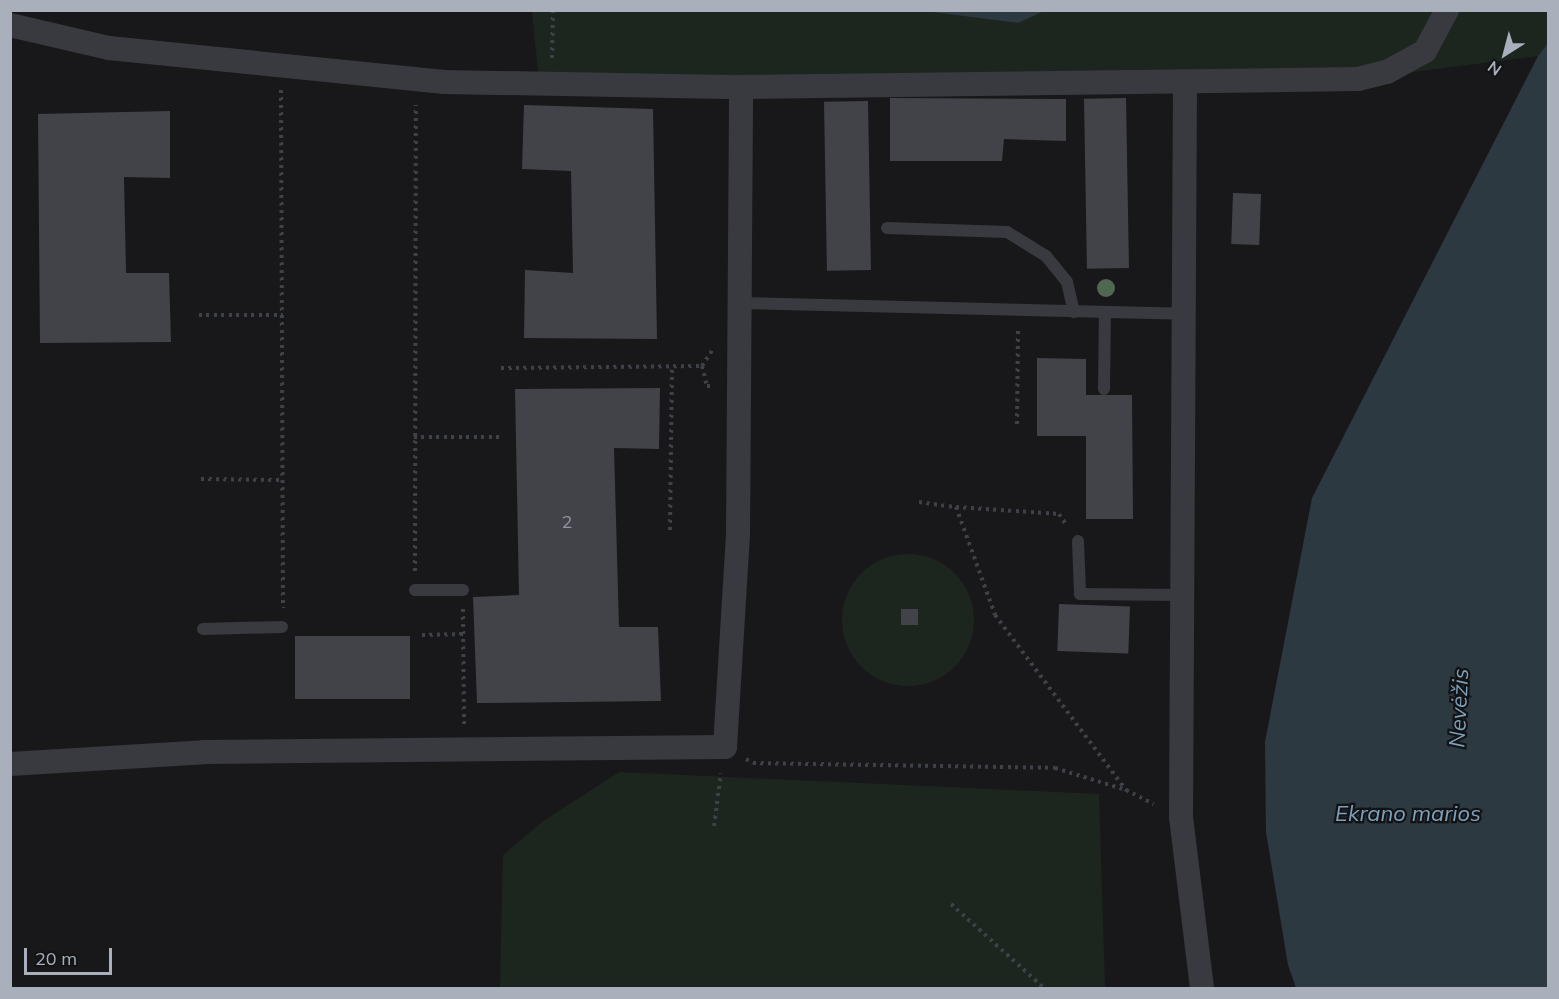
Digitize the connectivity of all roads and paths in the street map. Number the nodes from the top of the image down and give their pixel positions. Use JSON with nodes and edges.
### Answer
{"nodes":[{"id":1,"x":553,"y":10,"type":"edge"},
{"id":2,"x":1447,"y":10,"type":"edge"},
{"id":3,"x":10,"y":26,"type":"edge"},
{"id":4,"x":281,"y":65,"type":"junction"},
{"id":5,"x":416,"y":79,"type":"junction"},
{"id":6,"x":551,"y":81,"type":"junction"},
{"id":7,"x":1185,"y":82,"type":"junction"},
{"id":8,"x":741,"y":87,"type":"junction"},
{"id":9,"x":887,"y":228,"type":"dead end"},
{"id":10,"x":740,"y":303,"type":"junction"},
{"id":11,"x":1019,"y":310,"type":"junction"},
{"id":12,"x":1074,"y":312,"type":"junction"},
{"id":13,"x":1106,"y":312,"type":"junction"},
{"id":14,"x":1182,"y":314,"type":"junction"},
{"id":15,"x":199,"y":315,"type":"dead end"},
{"id":16,"x":283,"y":315,"type":"junction"},
{"id":17,"x":672,"y":366,"type":"junction"},
{"id":18,"x":501,"y":368,"type":"dead end"},
{"id":19,"x":739,"y":389,"type":"junction"},
{"id":20,"x":1104,"y":389,"type":"dead end"},
{"id":21,"x":1017,"y":424,"type":"dead end"},
{"id":22,"x":414,"y":437,"type":"junction"},
{"id":23,"x":500,"y":437,"type":"dead end"},
{"id":24,"x":201,"y":479,"type":"dead end"},
{"id":25,"x":283,"y":480,"type":"junction"},
{"id":26,"x":919,"y":502,"type":"dead end"},
{"id":27,"x":956,"y":507,"type":"junction"},
{"id":28,"x":670,"y":530,"type":"dead end"},
{"id":29,"x":1078,"y":541,"type":"joint"},
{"id":30,"x":415,"y":590,"type":"joint"},
{"id":31,"x":463,"y":590,"type":"joint"},
{"id":32,"x":1180,"y":595,"type":"junction"},
{"id":33,"x":282,"y":627,"type":"joint"},
{"id":34,"x":203,"y":629,"type":"dead end"},
{"id":35,"x":464,"y":634,"type":"junction"},
{"id":36,"x":422,"y":635,"type":"dead end"},
{"id":37,"x":725,"y":747,"type":"junction"},
{"id":38,"x":464,"y":752,"type":"junction"},
{"id":39,"x":10,"y":764,"type":"edge"},
{"id":40,"x":1126,"y":790,"type":"junction"},
{"id":41,"x":1181,"y":817,"type":"junction"},
{"id":42,"x":714,"y":826,"type":"dead end"},
{"id":43,"x":951,"y":904,"type":"dead end"},
{"id":44,"x":1044,"y":988,"type":"edge"},
{"id":45,"x":1202,"y":988,"type":"edge"}],
"edges":[{"from":1,"to":6,"type":"path"},
{"from":2,"to":7,"type":"street"},
{"from":3,"to":4,"type":"street"},
{"from":4,"to":5,"type":"street"},
{"from":4,"to":16,"type":"path"},
{"from":5,"to":6,"type":"street"},
{"from":5,"to":22,"type":"path"},
{"from":6,"to":8,"type":"street"},
{"from":7,"to":8,"type":"street"},
{"from":7,"to":14,"type":"street"},
{"from":8,"to":10,"type":"street"},
{"from":9,"to":12,"type":"lane"},
{"from":10,"to":11,"type":"lane"},
{"from":10,"to":19,"type":"street"},
{"from":11,"to":12,"type":"lane"},
{"from":11,"to":21,"type":"path"},
{"from":12,"to":13,"type":"lane"},
{"from":13,"to":14,"type":"lane"},
{"from":13,"to":20,"type":"lane"},
{"from":14,"to":32,"type":"street"},
{"from":15,"to":16,"type":"path"},
{"from":16,"to":25,"type":"path"},
{"from":17,"to":18,"type":"path"},
{"from":17,"to":19,"type":"path"},
{"from":17,"to":28,"type":"path"},
{"from":19,"to":37,"type":"street"},
{"from":22,"to":23,"type":"path"},
{"from":22,"to":30,"type":"path"},
{"from":24,"to":25,"type":"path"},
{"from":25,"to":33,"type":"path"},
{"from":26,"to":27,"type":"path"},
{"from":27,"to":29,"type":"path"},
{"from":27,"to":40,"type":"path"},
{"from":29,"to":32,"type":"lane"},
{"from":30,"to":31,"type":"lane"},
{"from":31,"to":35,"type":"path"},
{"from":32,"to":41,"type":"street"},
{"from":33,"to":34,"type":"lane"},
{"from":35,"to":36,"type":"path"},
{"from":35,"to":38,"type":"path"},
{"from":37,"to":38,"type":"street"},
{"from":37,"to":40,"type":"path"},
{"from":37,"to":42,"type":"path"},
{"from":38,"to":39,"type":"street"},
{"from":40,"to":41,"type":"path"},
{"from":41,"to":45,"type":"street"},
{"from":43,"to":44,"type":"path"}]}
